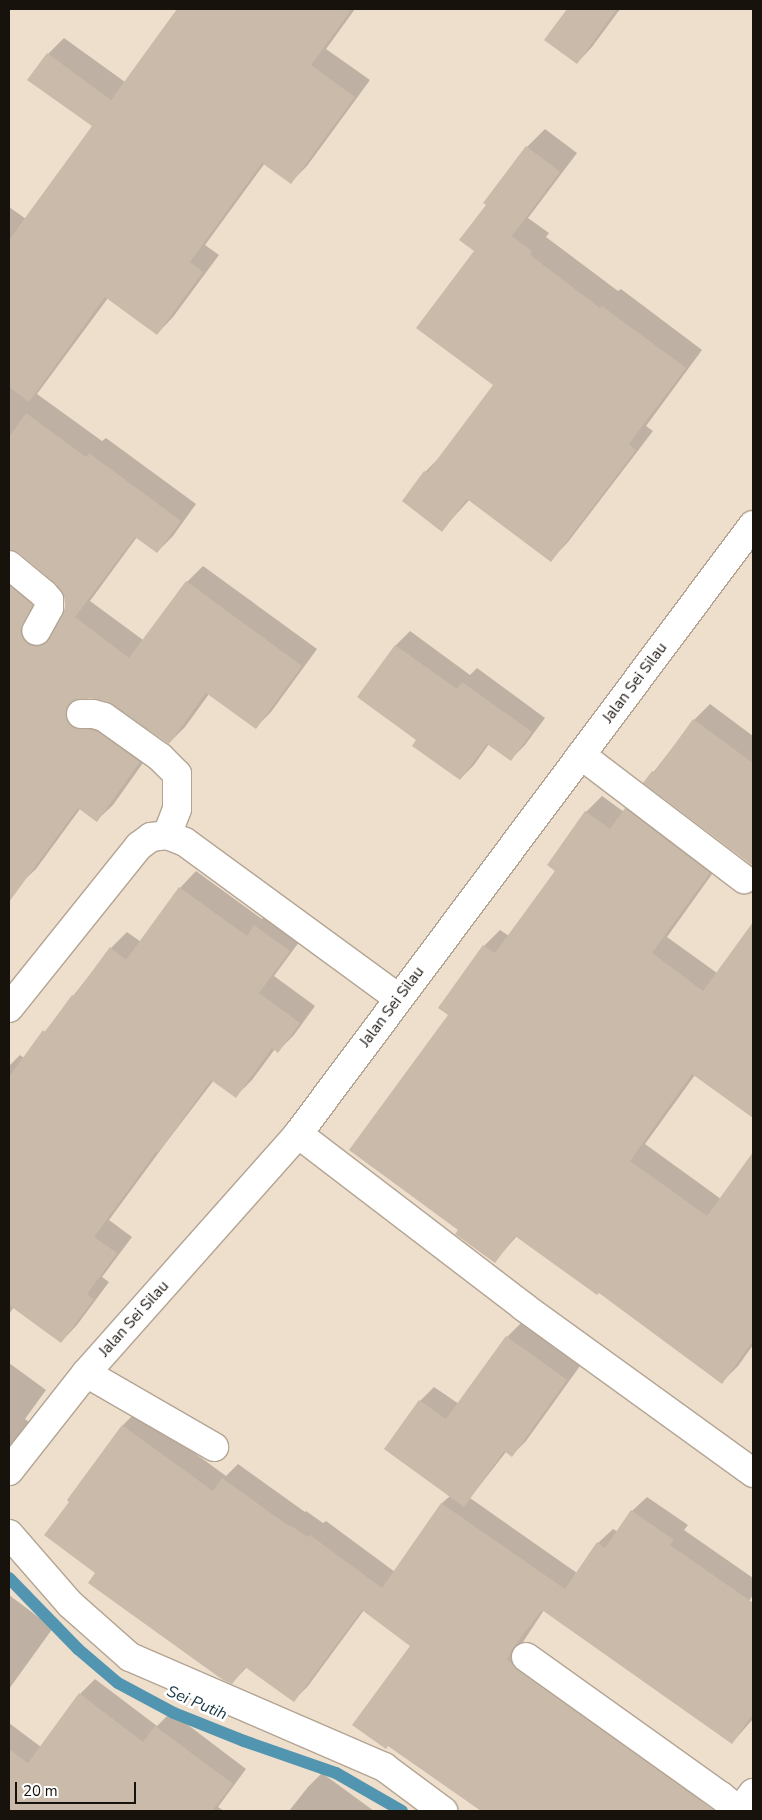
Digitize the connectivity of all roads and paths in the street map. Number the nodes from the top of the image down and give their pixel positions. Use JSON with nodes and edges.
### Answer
{"nodes":[{"id":1,"x":753,"y":525,"type":"edge"},
{"id":2,"x":9,"y":564,"type":"edge"},
{"id":3,"x":36,"y":631,"type":"dead end"},
{"id":4,"x":81,"y":714,"type":"dead end"},
{"id":5,"x":580,"y":755,"type":"junction"},
{"id":6,"x":167,"y":835,"type":"junction"},
{"id":7,"x":744,"y":879,"type":"dead end"},
{"id":8,"x":398,"y":998,"type":"junction"},
{"id":9,"x":9,"y":1008,"type":"edge"},
{"id":10,"x":298,"y":1134,"type":"junction"},
{"id":11,"x":86,"y":1374,"type":"junction"},
{"id":12,"x":214,"y":1447,"type":"dead end"},
{"id":13,"x":9,"y":1470,"type":"edge"},
{"id":14,"x":753,"y":1473,"type":"edge"},
{"id":15,"x":9,"y":1534,"type":"edge"},
{"id":16,"x":526,"y":1657,"type":"dead end"},
{"id":17,"x":753,"y":1794,"type":"edge"},
{"id":18,"x":443,"y":1811,"type":"edge"},
{"id":19,"x":739,"y":1811,"type":"edge"}],
"edges":[{"from":1,"to":5,"type":"street","name":"Jalan Sei Silau"},
{"from":2,"to":3,"type":"street"},
{"from":4,"to":6,"type":"street"},
{"from":5,"to":7,"type":"street"},
{"from":5,"to":8,"type":"street","name":"Jalan Sei Silau"},
{"from":6,"to":8,"type":"street"},
{"from":6,"to":9,"type":"street"},
{"from":8,"to":10,"type":"street","name":"Jalan Sei Silau"},
{"from":10,"to":11,"type":"street","name":"Jalan Sei Silau"},
{"from":10,"to":14,"type":"street"},
{"from":11,"to":12,"type":"street"},
{"from":11,"to":13,"type":"street","name":"Jalan Sei Silau"},
{"from":15,"to":18,"type":"street"},
{"from":16,"to":19,"type":"street"},
{"from":17,"to":19,"type":"street"}]}
